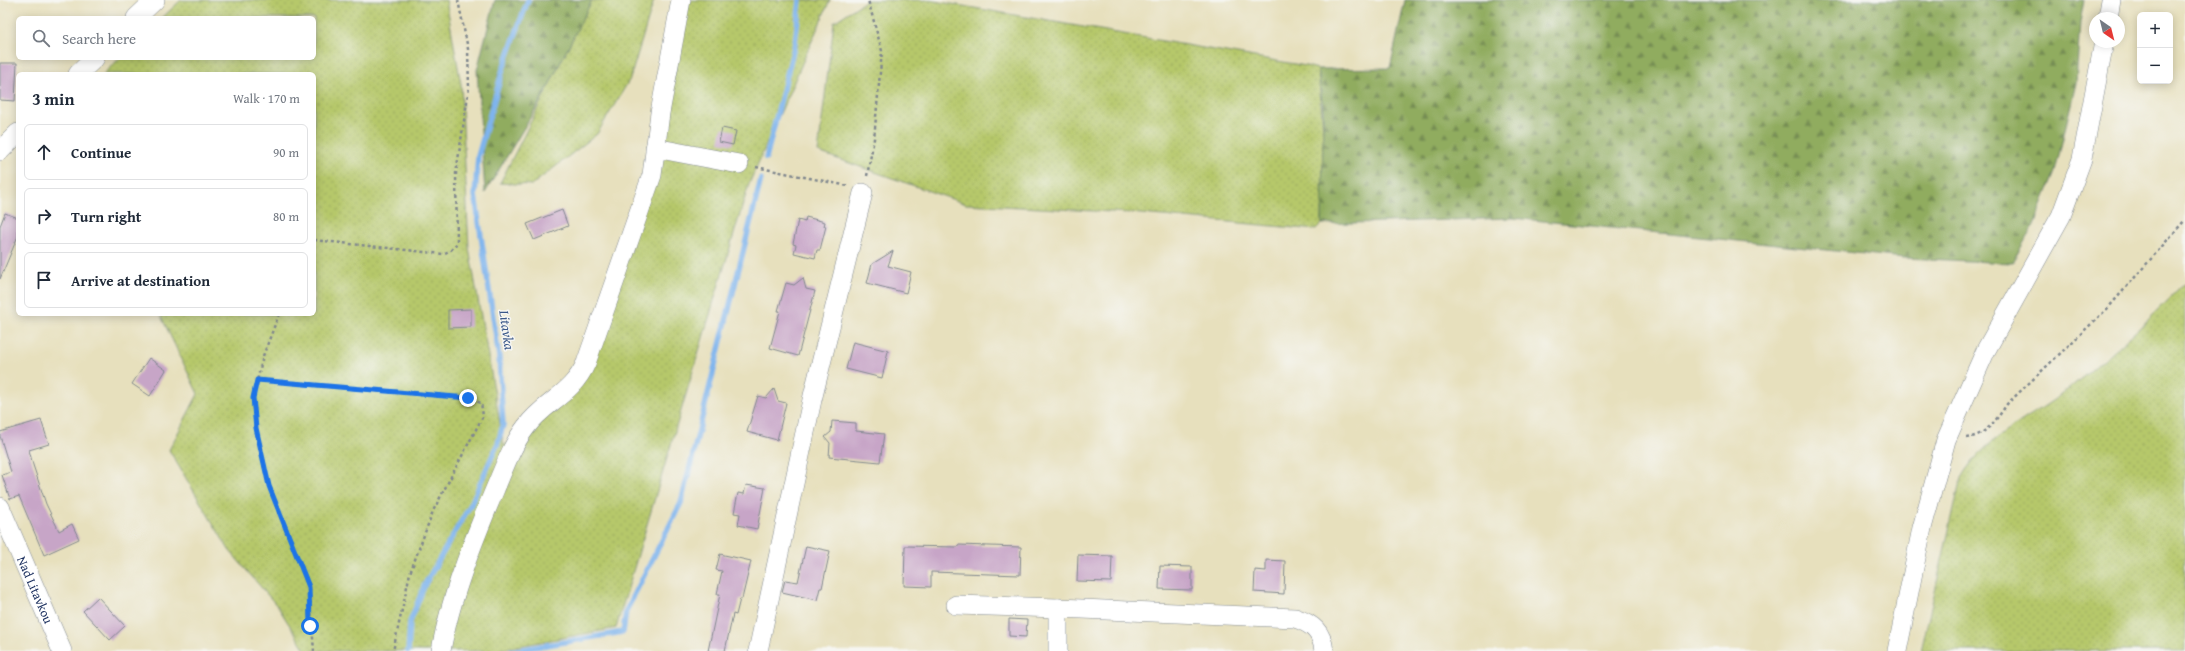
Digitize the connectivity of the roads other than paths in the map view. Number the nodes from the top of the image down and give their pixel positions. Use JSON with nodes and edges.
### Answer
{"nodes":[{"id":1,"x":155,"y":0,"type":"edge"},
{"id":2,"x":681,"y":0,"type":"edge"},
{"id":3,"x":2111,"y":0,"type":"edge"},
{"id":4,"x":2109,"y":12,"type":"edge"},
{"id":5,"x":138,"y":16,"type":"edge"},
{"id":6,"x":2103,"y":48,"type":"edge"},
{"id":7,"x":93,"y":60,"type":"edge"},
{"id":8,"x":80,"y":72,"type":"edge"},
{"id":9,"x":16,"y":135,"type":"edge"},
{"id":10,"x":655,"y":148,"type":"junction"},
{"id":11,"x":0,"y":152,"type":"edge"},
{"id":12,"x":739,"y":164,"type":"dead end"},
{"id":13,"x":863,"y":193,"type":"road end"},
{"id":14,"x":0,"y":507,"type":"edge"},
{"id":15,"x":956,"y":605,"type":"dead end"},
{"id":16,"x":1058,"y":608,"type":"junction"},
{"id":17,"x":62,"y":651,"type":"edge"},
{"id":18,"x":441,"y":651,"type":"edge"},
{"id":19,"x":758,"y":651,"type":"edge"},
{"id":20,"x":1058,"y":651,"type":"edge"},
{"id":21,"x":1324,"y":651,"type":"edge"},
{"id":22,"x":1897,"y":651,"type":"edge"}],
"edges":[{"from":1,"to":5,"type":"street"},
{"from":2,"to":10,"type":"street"},
{"from":3,"to":4,"type":"street"},
{"from":6,"to":22,"type":"street"},
{"from":7,"to":8,"type":"street"},
{"from":9,"to":11,"type":"street"},
{"from":10,"to":12,"type":"street"},
{"from":10,"to":18,"type":"street"},
{"from":13,"to":19,"type":"street"},
{"from":14,"to":17,"type":"street","name":"Nad Litavkou"},
{"from":15,"to":16,"type":"street"},
{"from":16,"to":20,"type":"street"},
{"from":16,"to":21,"type":"street"}]}
